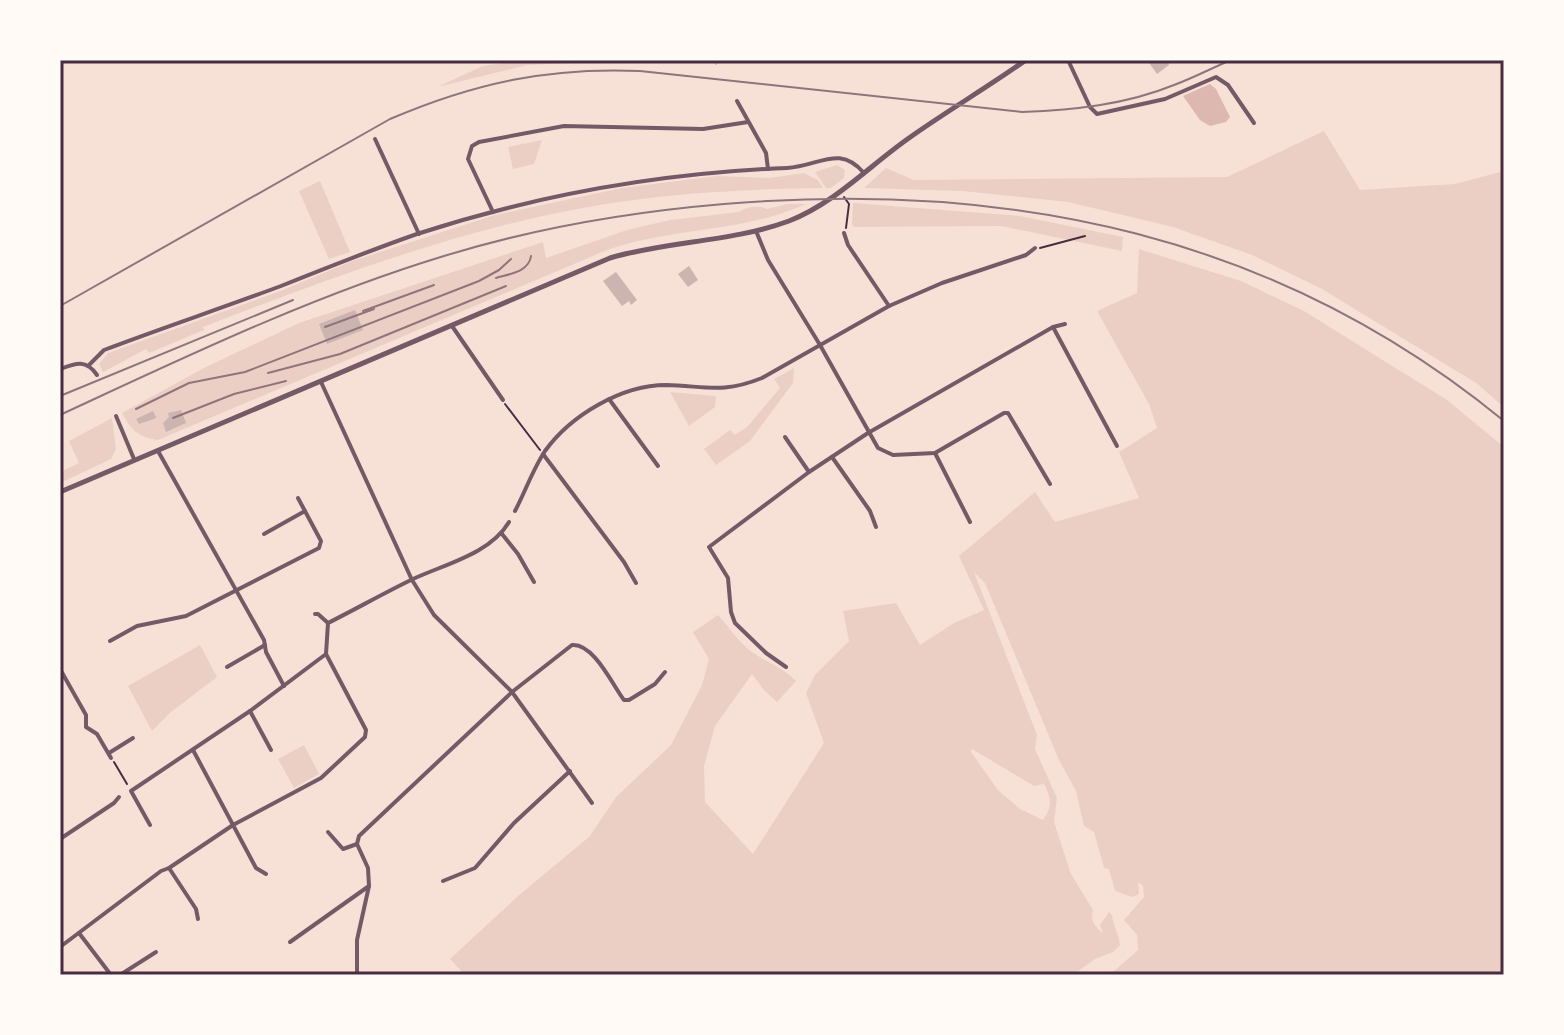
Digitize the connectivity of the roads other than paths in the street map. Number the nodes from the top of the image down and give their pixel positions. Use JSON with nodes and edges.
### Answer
{"nodes":[{"id":1,"x":1026,"y":60,"type":"edge"},
{"id":2,"x":1068,"y":60,"type":"edge"},
{"id":3,"x":737,"y":101,"type":"dead end"},
{"id":4,"x":748,"y":122,"type":"junction"},
{"id":5,"x":1254,"y":123,"type":"dead end"},
{"id":6,"x":375,"y":139,"type":"dead end"},
{"id":7,"x":768,"y":169,"type":"junction"},
{"id":8,"x":864,"y":173,"type":"junction"},
{"id":9,"x":493,"y":212,"type":"junction"},
{"id":10,"x":756,"y":231,"type":"junction"},
{"id":11,"x":844,"y":233,"type":"road end"},
{"id":12,"x":419,"y":234,"type":"junction"},
{"id":13,"x":1035,"y":248,"type":"road end"},
{"id":14,"x":889,"y":306,"type":"junction"},
{"id":15,"x":451,"y":324,"type":"junction"},
{"id":16,"x":1065,"y":324,"type":"dead end"},
{"id":17,"x":1053,"y":327,"type":"junction"},
{"id":18,"x":820,"y":345,"type":"junction"},
{"id":19,"x":89,"y":365,"type":"junction"},
{"id":20,"x":60,"y":369,"type":"edge"},
{"id":21,"x":97,"y":375,"type":"dead end"},
{"id":22,"x":320,"y":380,"type":"junction"},
{"id":23,"x":609,"y":399,"type":"junction"},
{"id":24,"x":503,"y":400,"type":"road end"},
{"id":25,"x":116,"y":416,"type":"dead end"},
{"id":26,"x":868,"y":433,"type":"junction"},
{"id":27,"x":785,"y":437,"type":"dead end"},
{"id":28,"x":1117,"y":446,"type":"dead end"},
{"id":29,"x":157,"y":449,"type":"junction"},
{"id":30,"x":935,"y":453,"type":"junction"},
{"id":31,"x":543,"y":454,"type":"junction"},
{"id":32,"x":832,"y":457,"type":"junction"},
{"id":33,"x":134,"y":459,"type":"junction"},
{"id":34,"x":658,"y":466,"type":"dead end"},
{"id":35,"x":809,"y":472,"type":"junction"},
{"id":36,"x":1050,"y":484,"type":"dead end"},
{"id":37,"x":60,"y":492,"type":"edge"},
{"id":38,"x":298,"y":498,"type":"dead end"},
{"id":39,"x":305,"y":511,"type":"junction"},
{"id":40,"x":515,"y":511,"type":"dead end"},
{"id":41,"x":509,"y":522,"type":"dead end"},
{"id":42,"x":970,"y":522,"type":"dead end"},
{"id":43,"x":876,"y":527,"type":"dead end"},
{"id":44,"x":264,"y":534,"type":"dead end"},
{"id":45,"x":502,"y":534,"type":"junction"},
{"id":46,"x":412,"y":580,"type":"junction"},
{"id":47,"x":534,"y":582,"type":"dead end"},
{"id":48,"x":636,"y":583,"type":"dead end"},
{"id":49,"x":236,"y":589,"type":"junction"},
{"id":50,"x":315,"y":614,"type":"dead end"},
{"id":51,"x":328,"y":623,"type":"junction"},
{"id":52,"x":110,"y":641,"type":"dead end"},
{"id":53,"x":265,"y":645,"type":"junction"},
{"id":54,"x":326,"y":654,"type":"junction"},
{"id":55,"x":227,"y":667,"type":"dead end"},
{"id":56,"x":786,"y":667,"type":"dead end"},
{"id":57,"x":60,"y":669,"type":"edge"},
{"id":58,"x":665,"y":672,"type":"dead end"},
{"id":59,"x":284,"y":686,"type":"junction"},
{"id":60,"x":512,"y":692,"type":"junction"},
{"id":61,"x":250,"y":711,"type":"junction"},
{"id":62,"x":133,"y":738,"type":"dead end"},
{"id":63,"x":193,"y":750,"type":"junction"},
{"id":64,"x":271,"y":750,"type":"dead end"},
{"id":65,"x":570,"y":771,"type":"junction"},
{"id":66,"x":119,"y":797,"type":"dead end"},
{"id":67,"x":592,"y":803,"type":"dead end"},
{"id":68,"x":150,"y":825,"type":"dead end"},
{"id":69,"x":233,"y":825,"type":"junction"},
{"id":70,"x":328,"y":832,"type":"dead end"},
{"id":71,"x":60,"y":839,"type":"edge"},
{"id":72,"x":357,"y":844,"type":"junction"},
{"id":73,"x":169,"y":868,"type":"junction"},
{"id":74,"x":266,"y":874,"type":"dead end"},
{"id":75,"x":443,"y":881,"type":"dead end"},
{"id":76,"x":369,"y":886,"type":"junction"},
{"id":77,"x":198,"y":919,"type":"dead end"},
{"id":78,"x":79,"y":933,"type":"junction"},
{"id":79,"x":290,"y":942,"type":"dead end"},
{"id":80,"x":60,"y":947,"type":"edge"},
{"id":81,"x":156,"y":952,"type":"dead end"},
{"id":82,"x":111,"y":975,"type":"edge"},
{"id":83,"x":120,"y":975,"type":"edge"},
{"id":84,"x":357,"y":975,"type":"edge"}],
"edges":[{"from":1,"to":8,"type":"street"},
{"from":2,"to":5,"type":"street"},
{"from":3,"to":4,"type":"street"},
{"from":4,"to":7,"type":"street"},
{"from":4,"to":9,"type":"street"},
{"from":6,"to":12,"type":"street"},
{"from":7,"to":8,"type":"street"},
{"from":7,"to":9,"type":"street"},
{"from":8,"to":10,"type":"street"},
{"from":9,"to":12,"type":"street"},
{"from":10,"to":15,"type":"street"},
{"from":10,"to":18,"type":"street"},
{"from":11,"to":14,"type":"street"},
{"from":12,"to":19,"type":"street"},
{"from":13,"to":14,"type":"street"},
{"from":14,"to":18,"type":"street"},
{"from":15,"to":22,"type":"street"},
{"from":15,"to":24,"type":"street"},
{"from":16,"to":17,"type":"street"},
{"from":17,"to":26,"type":"street"},
{"from":17,"to":28,"type":"street"},
{"from":18,"to":23,"type":"street"},
{"from":18,"to":26,"type":"street"},
{"from":19,"to":20,"type":"street"},
{"from":19,"to":21,"type":"street"},
{"from":22,"to":29,"type":"street"},
{"from":22,"to":46,"type":"street"},
{"from":23,"to":31,"type":"street"},
{"from":23,"to":34,"type":"street"},
{"from":25,"to":33,"type":"street"},
{"from":26,"to":30,"type":"street"},
{"from":26,"to":32,"type":"street"},
{"from":27,"to":35,"type":"street"},
{"from":29,"to":33,"type":"street"},
{"from":29,"to":49,"type":"street"},
{"from":30,"to":36,"type":"street"},
{"from":30,"to":42,"type":"street"},
{"from":31,"to":40,"type":"street"},
{"from":31,"to":48,"type":"street"},
{"from":32,"to":35,"type":"street"},
{"from":32,"to":43,"type":"street"},
{"from":33,"to":37,"type":"street"},
{"from":35,"to":56,"type":"street"},
{"from":38,"to":39,"type":"street"},
{"from":39,"to":44,"type":"street"},
{"from":39,"to":49,"type":"street"},
{"from":41,"to":45,"type":"street"},
{"from":45,"to":46,"type":"street"},
{"from":45,"to":47,"type":"street"},
{"from":46,"to":51,"type":"street"},
{"from":46,"to":60,"type":"street"},
{"from":49,"to":52,"type":"street"},
{"from":49,"to":53,"type":"street"},
{"from":50,"to":51,"type":"street"},
{"from":51,"to":54,"type":"street"},
{"from":53,"to":55,"type":"street"},
{"from":53,"to":59,"type":"street"},
{"from":54,"to":59,"type":"street"},
{"from":54,"to":69,"type":"street"},
{"from":57,"to":62,"type":"street"},
{"from":58,"to":60,"type":"street"},
{"from":59,"to":61,"type":"street"},
{"from":60,"to":65,"type":"street"},
{"from":60,"to":72,"type":"street"},
{"from":61,"to":63,"type":"street"},
{"from":61,"to":64,"type":"street"},
{"from":63,"to":68,"type":"street"},
{"from":63,"to":69,"type":"street"},
{"from":65,"to":67,"type":"street"},
{"from":65,"to":75,"type":"street"},
{"from":66,"to":71,"type":"street"},
{"from":69,"to":73,"type":"street"},
{"from":69,"to":74,"type":"street"},
{"from":70,"to":72,"type":"street"},
{"from":72,"to":76,"type":"street"},
{"from":73,"to":77,"type":"street"},
{"from":73,"to":78,"type":"street"},
{"from":76,"to":79,"type":"street"},
{"from":76,"to":84,"type":"street"},
{"from":78,"to":80,"type":"street"},
{"from":78,"to":82,"type":"street"},
{"from":81,"to":83,"type":"street"}]}
